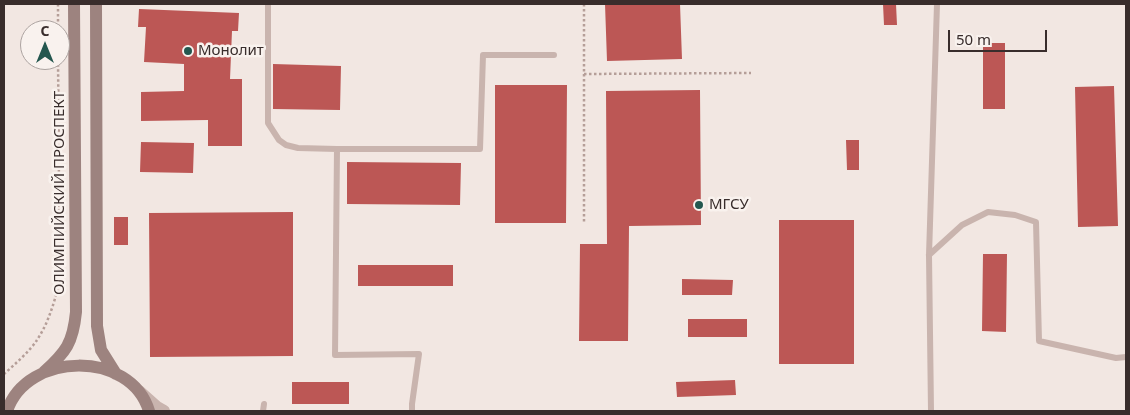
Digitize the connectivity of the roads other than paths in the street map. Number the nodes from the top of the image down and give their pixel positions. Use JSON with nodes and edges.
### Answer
{"nodes":[{"id":1,"x":74,"y":4,"type":"edge"},
{"id":2,"x":96,"y":4,"type":"edge"},
{"id":3,"x":268,"y":4,"type":"edge"},
{"id":4,"x":937,"y":4,"type":"edge"},
{"id":5,"x":554,"y":55,"type":"dead end"},
{"id":6,"x":336,"y":149,"type":"junction"},
{"id":7,"x":929,"y":255,"type":"junction"},
{"id":8,"x":1126,"y":357,"type":"edge"},
{"id":9,"x":44,"y":372,"type":"junction"},
{"id":10,"x":116,"y":374,"type":"junction"},
{"id":11,"x":137,"y":388,"type":"junction"},
{"id":12,"x":17,"y":393,"type":"junction"},
{"id":13,"x":4,"y":404,"type":"edge"},
{"id":14,"x":7,"y":411,"type":"edge"},
{"id":15,"x":149,"y":411,"type":"edge"},
{"id":16,"x":164,"y":411,"type":"edge"},
{"id":17,"x":412,"y":411,"type":"edge"},
{"id":18,"x":931,"y":411,"type":"edge"}],
"edges":[{"from":1,"to":9,"type":"main road","name":"ОЛИМПИЙСКИЙ ПРОСПЕКТ"},
{"from":2,"to":10,"type":"main road"},
{"from":3,"to":6,"type":"lane"},
{"from":4,"to":7,"type":"lane"},
{"from":5,"to":6,"type":"lane"},
{"from":6,"to":17,"type":"lane"},
{"from":7,"to":8,"type":"lane"},
{"from":7,"to":18,"type":"lane"},
{"from":9,"to":10,"type":"main road"},
{"from":9,"to":12,"type":"main road"},
{"from":10,"to":11,"type":"main road"},
{"from":11,"to":15,"type":"main road"},
{"from":11,"to":16,"type":"street"},
{"from":12,"to":13,"type":"main road"},
{"from":12,"to":14,"type":"main road"}]}
